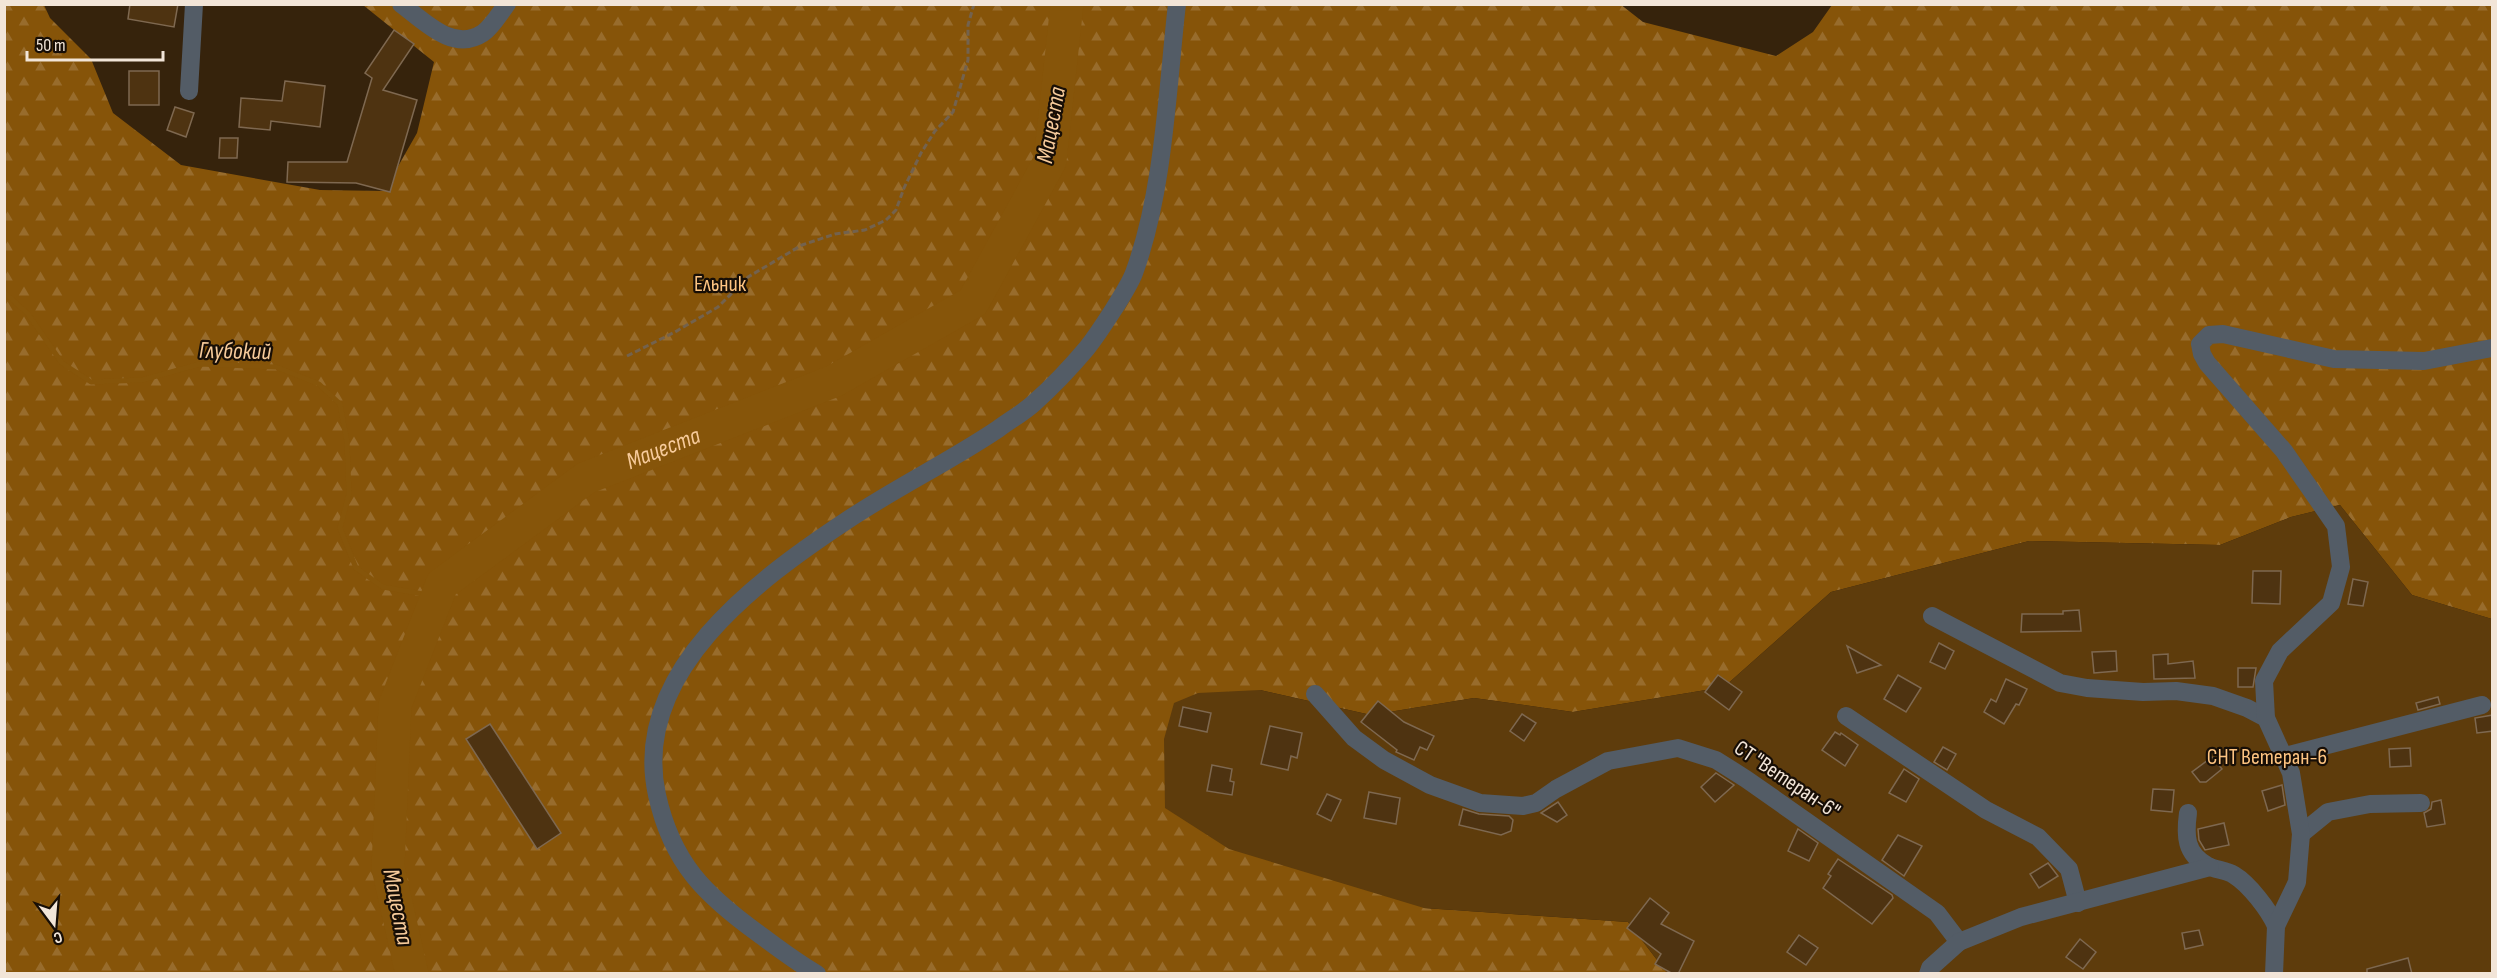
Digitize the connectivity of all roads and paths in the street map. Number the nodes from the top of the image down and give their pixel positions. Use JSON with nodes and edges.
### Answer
{"nodes":[{"id":1,"x":194,"y":4,"type":"edge"},
{"id":2,"x":401,"y":4,"type":"edge"},
{"id":3,"x":507,"y":4,"type":"edge"},
{"id":4,"x":974,"y":4,"type":"edge"},
{"id":5,"x":1177,"y":4,"type":"edge"},
{"id":6,"x":189,"y":91,"type":"dead end"},
{"id":7,"x":2493,"y":348,"type":"edge"},
{"id":8,"x":627,"y":356,"type":"dead end"},
{"id":9,"x":1932,"y":616,"type":"dead end"},
{"id":10,"x":1315,"y":694,"type":"dead end"},
{"id":11,"x":2482,"y":705,"type":"dead end"},
{"id":12,"x":1846,"y":716,"type":"dead end"},
{"id":13,"x":2266,"y":718,"type":"junction"},
{"id":14,"x":2285,"y":756,"type":"junction"},
{"id":15,"x":2421,"y":803,"type":"dead end"},
{"id":16,"x":2188,"y":813,"type":"dead end"},
{"id":17,"x":2301,"y":834,"type":"junction"},
{"id":18,"x":2210,"y":867,"type":"junction"},
{"id":19,"x":2078,"y":903,"type":"junction"},
{"id":20,"x":2276,"y":926,"type":"junction"},
{"id":21,"x":1959,"y":942,"type":"junction"},
{"id":22,"x":817,"y":974,"type":"edge"},
{"id":23,"x":1928,"y":974,"type":"edge"},
{"id":24,"x":2274,"y":974,"type":"edge"}],
"edges":[{"from":1,"to":6,"type":"street"},
{"from":2,"to":3,"type":"street"},
{"from":4,"to":8,"type":"path"},
{"from":5,"to":22,"type":"street"},
{"from":7,"to":13,"type":"street"},
{"from":9,"to":13,"type":"street"},
{"from":10,"to":21,"type":"street","name":"СТ \"Ветеран-6\""},
{"from":11,"to":14,"type":"street"},
{"from":12,"to":19,"type":"street"},
{"from":13,"to":14,"type":"street"},
{"from":14,"to":17,"type":"street"},
{"from":15,"to":17,"type":"street"},
{"from":16,"to":18,"type":"street"},
{"from":17,"to":20,"type":"street"},
{"from":18,"to":19,"type":"street"},
{"from":18,"to":20,"type":"street"},
{"from":19,"to":21,"type":"street"},
{"from":20,"to":24,"type":"street"},
{"from":21,"to":23,"type":"street"}]}
